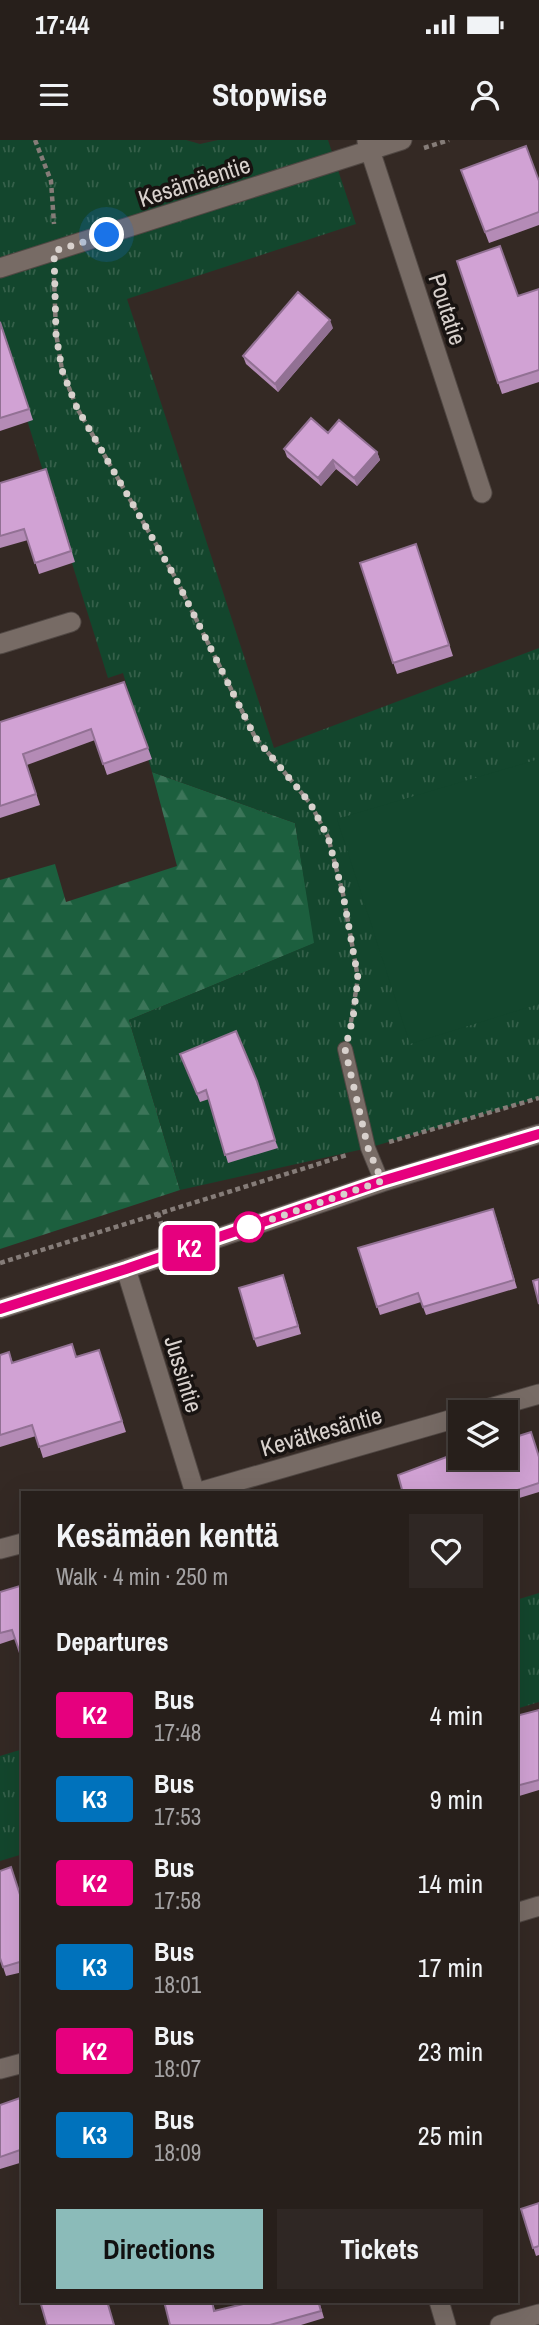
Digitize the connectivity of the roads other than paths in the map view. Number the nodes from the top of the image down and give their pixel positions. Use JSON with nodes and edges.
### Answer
{"nodes":[{"id":1,"x":402,"y":140,"type":"edge"},
{"id":2,"x":368,"y":145,"type":"edge"},
{"id":3,"x":0,"y":268,"type":"edge"},
{"id":4,"x":482,"y":493,"type":"dead end"},
{"id":5,"x":71,"y":622,"type":"dead end"},
{"id":6,"x":0,"y":644,"type":"edge"},
{"id":7,"x":345,"y":1049,"type":"road end"},
{"id":8,"x":539,"y":1134,"type":"edge"},
{"id":9,"x":382,"y":1181,"type":"junction"},
{"id":10,"x":126,"y":1269,"type":"junction"},
{"id":11,"x":0,"y":1309,"type":"edge"},
{"id":12,"x":539,"y":1394,"type":"edge"},
{"id":13,"x":518,"y":1400,"type":"edge"},
{"id":14,"x":448,"y":1420,"type":"edge"},
{"id":15,"x":195,"y":1491,"type":"edge"},
{"id":16,"x":203,"y":1491,"type":"edge"},
{"id":17,"x":21,"y":1544,"type":"edge"},
{"id":18,"x":0,"y":1549,"type":"edge"},
{"id":19,"x":539,"y":1906,"type":"edge"},
{"id":20,"x":518,"y":1912,"type":"edge"},
{"id":21,"x":21,"y":2064,"type":"edge"},
{"id":22,"x":0,"y":2069,"type":"edge"},
{"id":23,"x":440,"y":2303,"type":"edge"},
{"id":24,"x":539,"y":2314,"type":"edge"},
{"id":25,"x":446,"y":2325,"type":"edge"},
{"id":26,"x":500,"y":2325,"type":"edge"}],
"edges":[{"from":1,"to":2,"type":"street","name":"Kesämäentie"},
{"from":2,"to":3,"type":"street","name":"Kesämäentie"},
{"from":2,"to":4,"type":"street","name":"Poutatie"},
{"from":5,"to":6,"type":"street"},
{"from":7,"to":9,"type":"lane"},
{"from":8,"to":9,"type":"street"},
{"from":9,"to":10,"type":"street"},
{"from":10,"to":11,"type":"street"},
{"from":10,"to":15,"type":"street","name":"Jussintie"},
{"from":12,"to":13,"type":"street"},
{"from":14,"to":16,"type":"street","name":"Kevätkesäntie"},
{"from":17,"to":18,"type":"street"},
{"from":19,"to":20,"type":"street"},
{"from":21,"to":22,"type":"street"},
{"from":23,"to":25,"type":"street"},
{"from":24,"to":26,"type":"street"}]}
